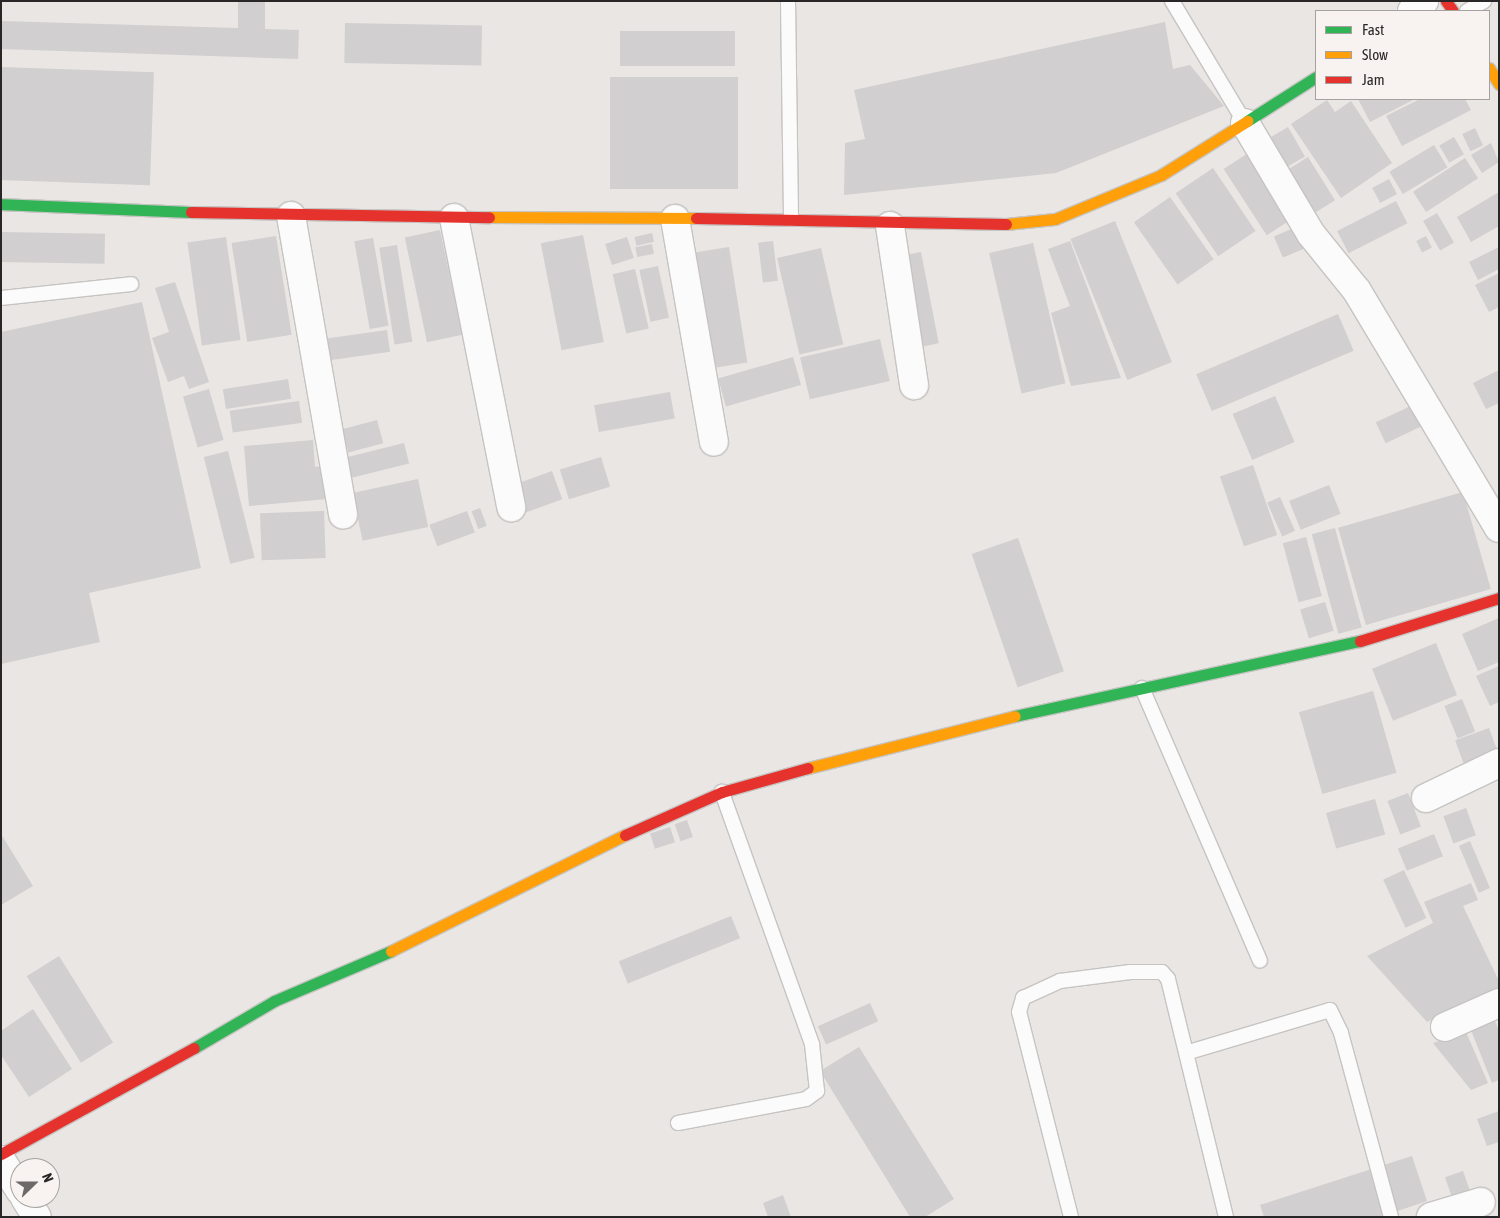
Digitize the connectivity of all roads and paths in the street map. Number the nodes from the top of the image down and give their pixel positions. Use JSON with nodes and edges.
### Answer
{"nodes":[{"id":1,"x":788,"y":1,"type":"edge"},
{"id":2,"x":1172,"y":1,"type":"edge"},
{"id":3,"x":1424,"y":1,"type":"edge"},
{"id":4,"x":1484,"y":1,"type":"edge"},
{"id":5,"x":1413,"y":10,"type":"edge"},
{"id":6,"x":1469,"y":10,"type":"edge"},
{"id":7,"x":1490,"y":70,"type":"edge"},
{"id":8,"x":1315,"y":78,"type":"edge"},
{"id":9,"x":1499,"y":84,"type":"edge"},
{"id":10,"x":1245,"y":122,"type":"junction"},
{"id":11,"x":1,"y":204,"type":"edge"},
{"id":12,"x":291,"y":216,"type":"junction"},
{"id":13,"x":454,"y":218,"type":"junction"},
{"id":14,"x":791,"y":219,"type":"junction"},
{"id":15,"x":675,"y":220,"type":"junction"},
{"id":16,"x":890,"y":226,"type":"junction"},
{"id":17,"x":131,"y":284,"type":"dead end"},
{"id":18,"x":1,"y":298,"type":"edge"},
{"id":19,"x":914,"y":386,"type":"dead end"},
{"id":20,"x":714,"y":442,"type":"dead end"},
{"id":21,"x":511,"y":507,"type":"dead end"},
{"id":22,"x":343,"y":514,"type":"dead end"},
{"id":23,"x":1499,"y":528,"type":"edge"},
{"id":24,"x":1499,"y":598,"type":"edge"},
{"id":25,"x":1142,"y":688,"type":"junction"},
{"id":26,"x":1499,"y":762,"type":"edge"},
{"id":27,"x":722,"y":792,"type":"junction"},
{"id":28,"x":1426,"y":798,"type":"dead end"},
{"id":29,"x":1260,"y":961,"type":"dead end"},
{"id":30,"x":1499,"y":1003,"type":"edge"},
{"id":31,"x":1445,"y":1027,"type":"dead end"},
{"id":32,"x":1189,"y":1052,"type":"junction"},
{"id":33,"x":678,"y":1123,"type":"dead end"},
{"id":34,"x":1,"y":1154,"type":"edge"},
{"id":35,"x":1,"y":1160,"type":"edge"},
{"id":36,"x":10,"y":1174,"type":"edge"},
{"id":37,"x":1481,"y":1202,"type":"dead end"},
{"id":38,"x":1071,"y":1217,"type":"edge"},
{"id":39,"x":1226,"y":1217,"type":"edge"},
{"id":40,"x":1391,"y":1217,"type":"edge"},
{"id":41,"x":1431,"y":1217,"type":"edge"}],
"edges":[{"from":1,"to":14,"type":"lane"},
{"from":2,"to":10,"type":"lane"},
{"from":3,"to":5,"type":"street"},
{"from":4,"to":6,"type":"lane"},
{"from":7,"to":9,"type":"street"},
{"from":8,"to":10,"type":"street"},
{"from":10,"to":16,"type":"street"},
{"from":10,"to":23,"type":"street"},
{"from":11,"to":12,"type":"street"},
{"from":12,"to":13,"type":"street"},
{"from":12,"to":22,"type":"street"},
{"from":13,"to":15,"type":"street"},
{"from":13,"to":21,"type":"street"},
{"from":14,"to":15,"type":"street"},
{"from":14,"to":16,"type":"street"},
{"from":15,"to":20,"type":"street"},
{"from":16,"to":19,"type":"street"},
{"from":17,"to":18,"type":"lane"},
{"from":24,"to":25,"type":"street"},
{"from":25,"to":27,"type":"street"},
{"from":25,"to":29,"type":"lane"},
{"from":26,"to":28,"type":"street"},
{"from":27,"to":33,"type":"lane"},
{"from":27,"to":34,"type":"street"},
{"from":30,"to":31,"type":"street"},
{"from":32,"to":38,"type":"lane"},
{"from":32,"to":39,"type":"lane"},
{"from":32,"to":40,"type":"lane"},
{"from":35,"to":36,"type":"street"},
{"from":37,"to":41,"type":"street"}]}
